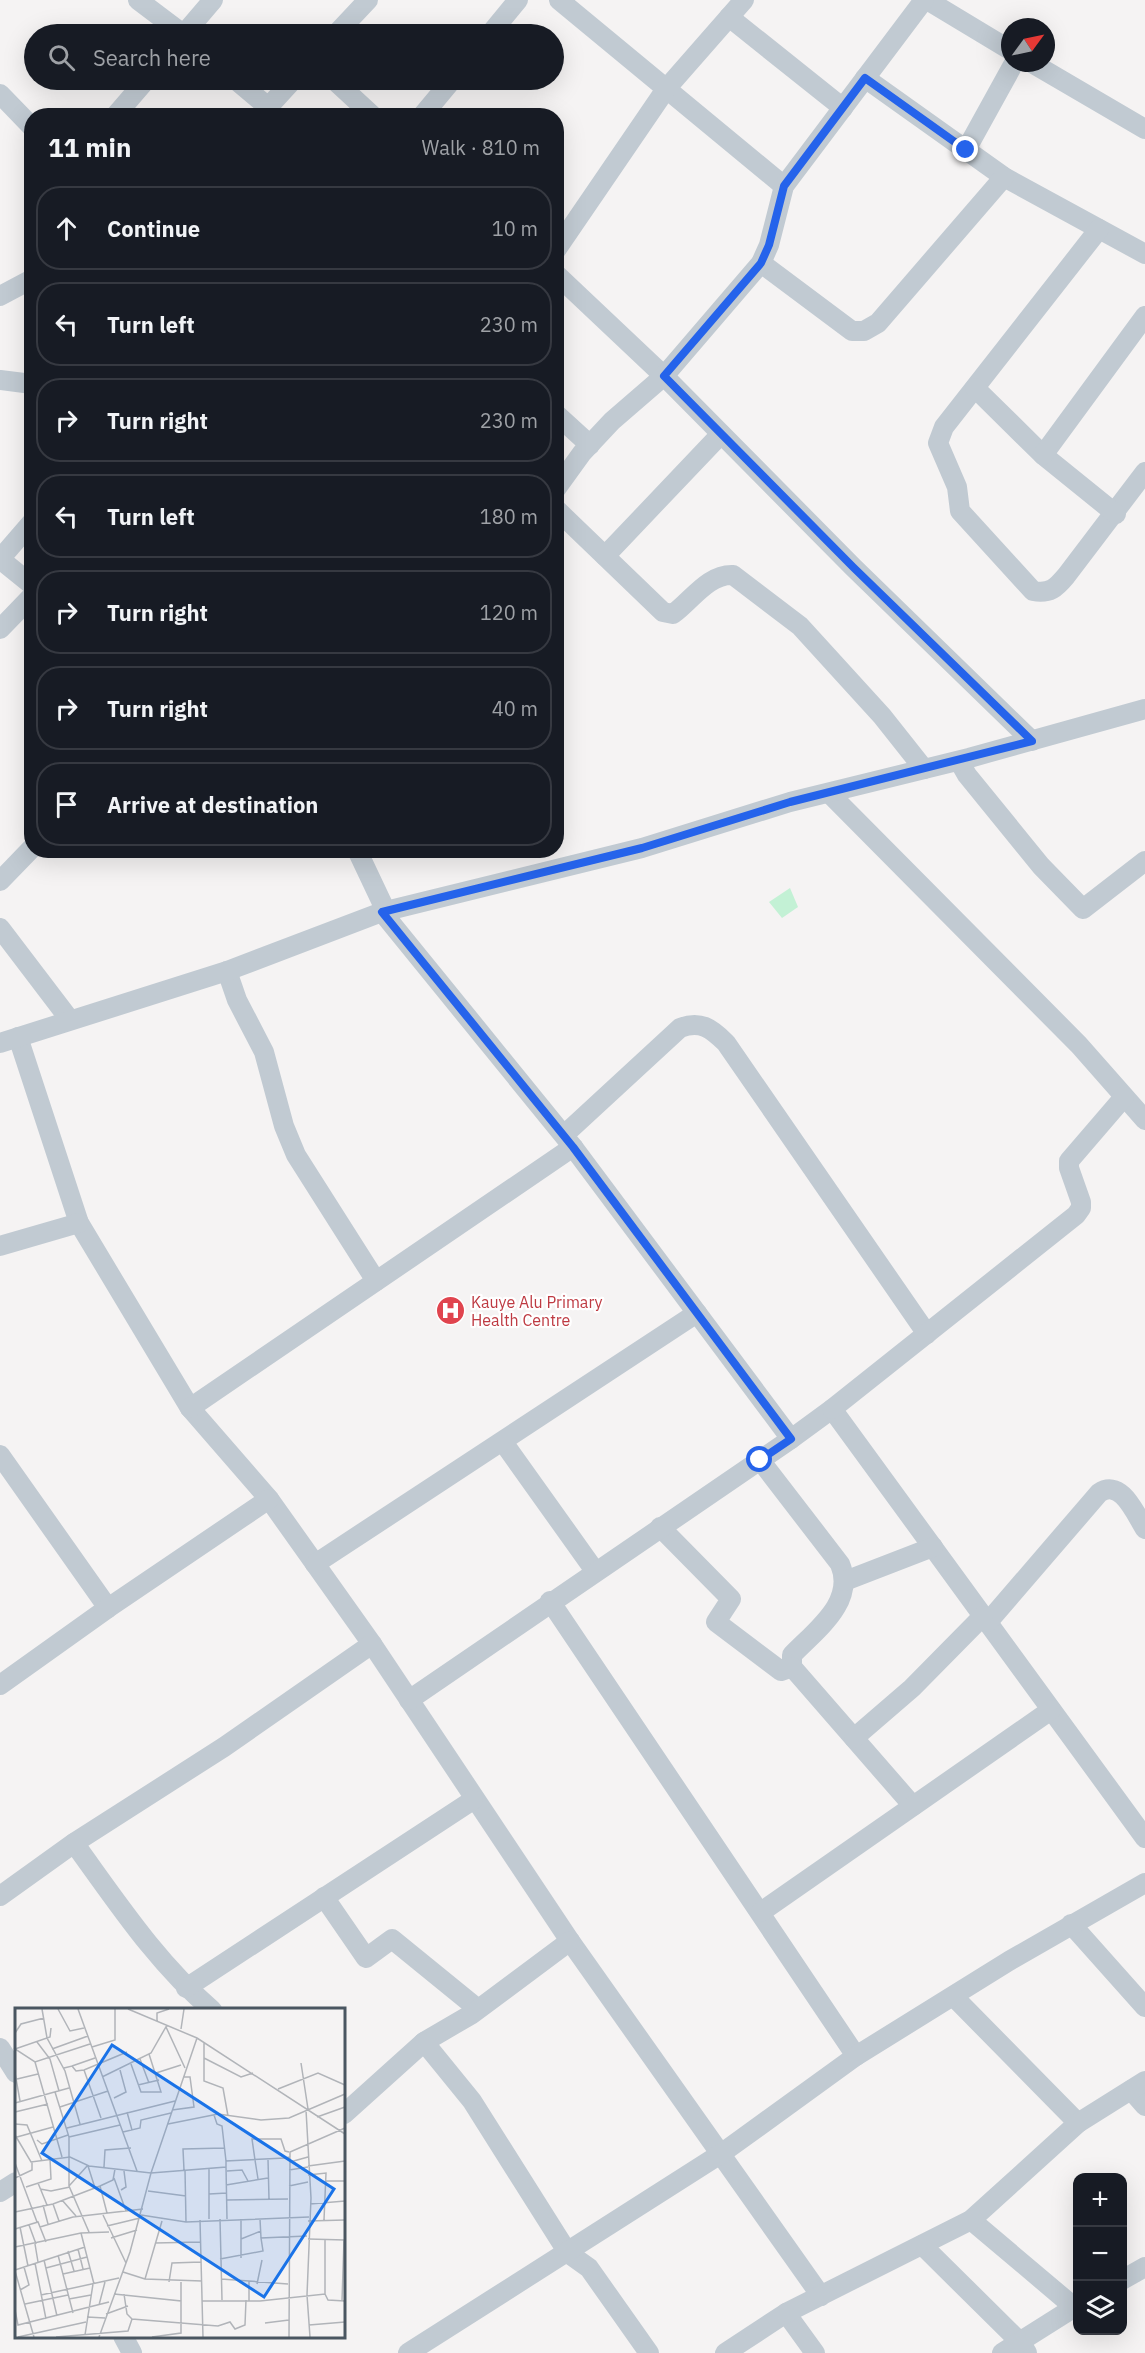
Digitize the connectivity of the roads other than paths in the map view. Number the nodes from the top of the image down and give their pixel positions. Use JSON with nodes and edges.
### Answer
{"nodes":[{"id":1,"x":138,"y":0,"type":"edge"},
{"id":2,"x":213,"y":0,"type":"edge"},
{"id":3,"x":368,"y":0,"type":"edge"},
{"id":4,"x":518,"y":0,"type":"edge"},
{"id":5,"x":559,"y":0,"type":"edge"},
{"id":6,"x":744,"y":0,"type":"edge"},
{"id":7,"x":925,"y":0,"type":"edge"},
{"id":8,"x":729,"y":17,"type":"junction"},
{"id":9,"x":170,"y":24,"type":"edge"},
{"id":10,"x":193,"y":24,"type":"edge"},
{"id":11,"x":345,"y":24,"type":"edge"},
{"id":12,"x":498,"y":24,"type":"edge"},
{"id":13,"x":1001,"y":45,"type":"edge"},
{"id":14,"x":1009,"y":72,"type":"edge"},
{"id":15,"x":1047,"y":72,"type":"edge"},
{"id":16,"x":865,"y":78,"type":"junction"},
{"id":17,"x":666,"y":89,"type":"junction"},
{"id":18,"x":137,"y":90,"type":"edge"},
{"id":19,"x":245,"y":90,"type":"edge"},
{"id":20,"x":284,"y":90,"type":"edge"},
{"id":21,"x":345,"y":90,"type":"edge"},
{"id":22,"x":444,"y":90,"type":"edge"},
{"id":23,"x":0,"y":94,"type":"edge"},
{"id":24,"x":122,"y":108,"type":"edge"},
{"id":25,"x":261,"y":108,"type":"edge"},
{"id":26,"x":267,"y":108,"type":"edge"},
{"id":27,"x":364,"y":108,"type":"edge"},
{"id":28,"x":429,"y":108,"type":"edge"},
{"id":29,"x":843,"y":108,"type":"junction"},
{"id":30,"x":24,"y":119,"type":"edge"},
{"id":31,"x":1145,"y":129,"type":"edge"},
{"id":32,"x":966,"y":150,"type":"junction"},
{"id":33,"x":1004,"y":177,"type":"junction"},
{"id":34,"x":784,"y":186,"type":"junction"},
{"id":35,"x":1100,"y":229,"type":"junction"},
{"id":36,"x":564,"y":238,"type":"edge"},
{"id":37,"x":1145,"y":254,"type":"edge"},
{"id":38,"x":761,"y":263,"type":"junction"},
{"id":39,"x":564,"y":282,"type":"edge"},
{"id":40,"x":24,"y":283,"type":"edge"},
{"id":41,"x":0,"y":296,"type":"edge"},
{"id":42,"x":1145,"y":316,"type":"edge"},
{"id":43,"x":664,"y":376,"type":"junction"},
{"id":44,"x":0,"y":380,"type":"edge"},
{"id":45,"x":24,"y":383,"type":"edge"},
{"id":46,"x":975,"y":388,"type":"junction"},
{"id":47,"x":564,"y":421,"type":"edge"},
{"id":48,"x":722,"y":434,"type":"junction"},
{"id":49,"x":590,"y":445,"type":"junction"},
{"id":50,"x":1043,"y":454,"type":"junction"},
{"id":51,"x":1145,"y":472,"type":"edge"},
{"id":52,"x":564,"y":479,"type":"edge"},
{"id":53,"x":1116,"y":514,"type":"junction"},
{"id":54,"x":564,"y":517,"type":"edge"},
{"id":55,"x":24,"y":531,"type":"edge"},
{"id":56,"x":605,"y":556,"type":"junction"},
{"id":57,"x":24,"y":578,"type":"edge"},
{"id":58,"x":24,"y":604,"type":"edge"},
{"id":59,"x":0,"y":629,"type":"edge"},
{"id":60,"x":1145,"y":709,"type":"edge"},
{"id":61,"x":1032,"y":741,"type":"junction"},
{"id":62,"x":959,"y":760,"type":"junction"},
{"id":63,"x":924,"y":769,"type":"junction"},
{"id":64,"x":829,"y":793,"type":"junction"},
{"id":65,"x":24,"y":856,"type":"edge"},
{"id":66,"x":361,"y":858,"type":"edge"},
{"id":67,"x":1145,"y":861,"type":"edge"},
{"id":68,"x":0,"y":881,"type":"edge"},
{"id":69,"x":382,"y":912,"type":"junction"},
{"id":70,"x":0,"y":928,"type":"edge"},
{"id":71,"x":227,"y":971,"type":"junction"},
{"id":72,"x":70,"y":1020,"type":"junction"},
{"id":73,"x":9,"y":1040,"type":"edge"},
{"id":74,"x":1124,"y":1097,"type":"junction"},
{"id":75,"x":1145,"y":1120,"type":"edge"},
{"id":76,"x":568,"y":1141,"type":"junction"},
{"id":77,"x":79,"y":1223,"type":"junction"},
{"id":78,"x":0,"y":1245,"type":"edge"},
{"id":79,"x":376,"y":1281,"type":"junction"},
{"id":80,"x":697,"y":1313,"type":"junction"},
{"id":81,"x":927,"y":1334,"type":"junction"},
{"id":82,"x":190,"y":1408,"type":"junction"},
{"id":83,"x":832,"y":1409,"type":"junction"},
{"id":84,"x":791,"y":1439,"type":"junction"},
{"id":85,"x":502,"y":1442,"type":"junction"},
{"id":86,"x":0,"y":1455,"type":"edge"},
{"id":87,"x":760,"y":1460,"type":"junction"},
{"id":88,"x":269,"y":1499,"type":"junction"},
{"id":89,"x":660,"y":1527,"type":"junction"},
{"id":90,"x":1145,"y":1529,"type":"edge"},
{"id":91,"x":933,"y":1547,"type":"junction"},
{"id":92,"x":315,"y":1564,"type":"junction"},
{"id":93,"x":595,"y":1570,"type":"junction"},
{"id":94,"x":845,"y":1581,"type":"junction"},
{"id":95,"x":550,"y":1601,"type":"junction"},
{"id":96,"x":108,"y":1608,"type":"junction"},
{"id":97,"x":985,"y":1619,"type":"junction"},
{"id":98,"x":372,"y":1644,"type":"junction"},
{"id":99,"x":792,"y":1667,"type":"junction"},
{"id":100,"x":0,"y":1685,"type":"edge"},
{"id":101,"x":409,"y":1700,"type":"junction"},
{"id":102,"x":1051,"y":1710,"type":"junction"},
{"id":103,"x":854,"y":1738,"type":"junction"},
{"id":104,"x":473,"y":1800,"type":"junction"},
{"id":105,"x":913,"y":1806,"type":"junction"},
{"id":106,"x":1145,"y":1838,"type":"edge"},
{"id":107,"x":74,"y":1843,"type":"junction"},
{"id":108,"x":1142,"y":1890,"type":"edge"},
{"id":109,"x":0,"y":1896,"type":"edge"},
{"id":110,"x":324,"y":1897,"type":"junction"},
{"id":111,"x":761,"y":1912,"type":"junction"},
{"id":112,"x":1071,"y":1924,"type":"junction"},
{"id":113,"x":570,"y":1941,"type":"junction"},
{"id":114,"x":186,"y":1988,"type":"junction"},
{"id":115,"x":954,"y":1997,"type":"junction"},
{"id":116,"x":1145,"y":2007,"type":"edge"},
{"id":117,"x":210,"y":2008,"type":"edge"},
{"id":118,"x":478,"y":2009,"type":"junction"},
{"id":119,"x":424,"y":2042,"type":"junction"},
{"id":120,"x":0,"y":2048,"type":"edge"},
{"id":121,"x":856,"y":2056,"type":"junction"},
{"id":122,"x":15,"y":2071,"type":"edge"},
{"id":123,"x":1138,"y":2085,"type":"edge"},
{"id":124,"x":1145,"y":2106,"type":"edge"},
{"id":125,"x":345,"y":2113,"type":"edge"},
{"id":126,"x":1078,"y":2123,"type":"junction"},
{"id":127,"x":722,"y":2153,"type":"junction"},
{"id":128,"x":15,"y":2183,"type":"edge"},
{"id":129,"x":0,"y":2192,"type":"edge"},
{"id":130,"x":971,"y":2220,"type":"junction"},
{"id":131,"x":922,"y":2245,"type":"junction"},
{"id":132,"x":568,"y":2253,"type":"junction"},
{"id":133,"x":1145,"y":2267,"type":"edge"},
{"id":134,"x":1127,"y":2277,"type":"edge"},
{"id":135,"x":821,"y":2296,"type":"junction"},
{"id":136,"x":1073,"y":2304,"type":"edge"},
{"id":137,"x":1073,"y":2308,"type":"edge"},
{"id":138,"x":786,"y":2313,"type":"junction"},
{"id":139,"x":124,"y":2338,"type":"edge"},
{"id":140,"x":1024,"y":2348,"type":"edge"},
{"id":141,"x":132,"y":2353,"type":"edge"},
{"id":142,"x":408,"y":2353,"type":"edge"},
{"id":143,"x":649,"y":2353,"type":"edge"},
{"id":144,"x":725,"y":2353,"type":"edge"},
{"id":145,"x":815,"y":2353,"type":"edge"},
{"id":146,"x":1002,"y":2353,"type":"edge"}],
"edges":[{"from":1,"to":9,"type":"street"},
{"from":2,"to":10,"type":"street"},
{"from":3,"to":11,"type":"street"},
{"from":4,"to":12,"type":"street"},
{"from":5,"to":17,"type":"street"},
{"from":6,"to":8,"type":"street"},
{"from":7,"to":13,"type":"street"},
{"from":7,"to":16,"type":"street"},
{"from":8,"to":17,"type":"street"},
{"from":8,"to":29,"type":"street"},
{"from":14,"to":32,"type":"street"},
{"from":15,"to":31,"type":"street"},
{"from":16,"to":29,"type":"street"},
{"from":16,"to":32,"type":"street"},
{"from":17,"to":34,"type":"street"},
{"from":17,"to":36,"type":"street"},
{"from":18,"to":24,"type":"street"},
{"from":19,"to":25,"type":"street"},
{"from":20,"to":26,"type":"street"},
{"from":21,"to":27,"type":"street"},
{"from":22,"to":28,"type":"street"},
{"from":23,"to":30,"type":"street"},
{"from":29,"to":34,"type":"street"},
{"from":32,"to":33,"type":"street"},
{"from":33,"to":35,"type":"street"},
{"from":33,"to":38,"type":"street"},
{"from":34,"to":38,"type":"street"},
{"from":35,"to":37,"type":"street"},
{"from":35,"to":46,"type":"street"},
{"from":38,"to":43,"type":"street"},
{"from":39,"to":43,"type":"street"},
{"from":40,"to":41,"type":"street"},
{"from":42,"to":50,"type":"street"},
{"from":43,"to":48,"type":"street"},
{"from":43,"to":49,"type":"street"},
{"from":44,"to":45,"type":"street"},
{"from":46,"to":50,"type":"street"},
{"from":46,"to":53,"type":"street"},
{"from":47,"to":49,"type":"street"},
{"from":48,"to":56,"type":"street"},
{"from":48,"to":61,"type":"street"},
{"from":49,"to":52,"type":"street"},
{"from":50,"to":53,"type":"street"},
{"from":51,"to":53,"type":"street"},
{"from":54,"to":56,"type":"street"},
{"from":55,"to":57,"type":"street"},
{"from":56,"to":63,"type":"street"},
{"from":58,"to":59,"type":"street"},
{"from":60,"to":61,"type":"street"},
{"from":61,"to":62,"type":"street"},
{"from":62,"to":63,"type":"street"},
{"from":62,"to":67,"type":"street"},
{"from":63,"to":64,"type":"street"},
{"from":64,"to":69,"type":"street"},
{"from":64,"to":74,"type":"street"},
{"from":65,"to":68,"type":"street"},
{"from":66,"to":69,"type":"street"},
{"from":69,"to":71,"type":"street"},
{"from":69,"to":76,"type":"street"},
{"from":70,"to":72,"type":"street"},
{"from":71,"to":72,"type":"street"},
{"from":71,"to":79,"type":"street"},
{"from":72,"to":73,"type":"street"},
{"from":73,"to":77,"type":"street"},
{"from":74,"to":75,"type":"street"},
{"from":74,"to":81,"type":"street"},
{"from":76,"to":79,"type":"street"},
{"from":76,"to":80,"type":"street"},
{"from":76,"to":81,"type":"street"},
{"from":77,"to":78,"type":"street"},
{"from":77,"to":82,"type":"street"},
{"from":79,"to":82,"type":"street"},
{"from":80,"to":84,"type":"street"},
{"from":80,"to":85,"type":"street"},
{"from":81,"to":83,"type":"street"},
{"from":82,"to":88,"type":"street"},
{"from":83,"to":84,"type":"street"},
{"from":83,"to":91,"type":"street"},
{"from":84,"to":87,"type":"street"},
{"from":85,"to":92,"type":"street"},
{"from":85,"to":93,"type":"street"},
{"from":86,"to":96,"type":"street"},
{"from":87,"to":89,"type":"street"},
{"from":87,"to":94,"type":"street"},
{"from":88,"to":92,"type":"street"},
{"from":88,"to":96,"type":"street"},
{"from":89,"to":93,"type":"street"},
{"from":89,"to":99,"type":"street"},
{"from":90,"to":97,"type":"street"},
{"from":91,"to":94,"type":"street"},
{"from":91,"to":97,"type":"street"},
{"from":92,"to":98,"type":"street"},
{"from":93,"to":95,"type":"street"},
{"from":94,"to":99,"type":"street"},
{"from":95,"to":101,"type":"street"},
{"from":95,"to":111,"type":"street"},
{"from":96,"to":100,"type":"street"},
{"from":97,"to":102,"type":"street"},
{"from":97,"to":103,"type":"street"},
{"from":98,"to":101,"type":"street"},
{"from":98,"to":107,"type":"street"},
{"from":99,"to":103,"type":"street"},
{"from":101,"to":104,"type":"street"},
{"from":102,"to":105,"type":"street"},
{"from":102,"to":106,"type":"street"},
{"from":103,"to":105,"type":"street"},
{"from":104,"to":110,"type":"street"},
{"from":104,"to":113,"type":"street"},
{"from":105,"to":111,"type":"street"},
{"from":107,"to":109,"type":"street"},
{"from":107,"to":114,"type":"street"},
{"from":108,"to":112,"type":"street"},
{"from":110,"to":114,"type":"street"},
{"from":110,"to":118,"type":"street"},
{"from":111,"to":121,"type":"street"},
{"from":112,"to":115,"type":"street"},
{"from":112,"to":116,"type":"street"},
{"from":113,"to":118,"type":"street"},
{"from":113,"to":127,"type":"street"},
{"from":114,"to":117,"type":"street"},
{"from":115,"to":121,"type":"street"},
{"from":115,"to":126,"type":"street"},
{"from":118,"to":119,"type":"street"},
{"from":119,"to":125,"type":"street"},
{"from":119,"to":132,"type":"street"},
{"from":120,"to":122,"type":"street"},
{"from":121,"to":127,"type":"street"},
{"from":123,"to":124,"type":"street"},
{"from":123,"to":126,"type":"street"},
{"from":126,"to":130,"type":"street"},
{"from":127,"to":132,"type":"street"},
{"from":127,"to":135,"type":"street"},
{"from":128,"to":129,"type":"street"},
{"from":130,"to":131,"type":"street"},
{"from":130,"to":136,"type":"street"},
{"from":131,"to":135,"type":"street"},
{"from":131,"to":140,"type":"street"},
{"from":132,"to":142,"type":"street"},
{"from":132,"to":143,"type":"street"},
{"from":133,"to":134,"type":"street"},
{"from":135,"to":138,"type":"street"},
{"from":137,"to":140,"type":"street"},
{"from":138,"to":144,"type":"street"},
{"from":138,"to":145,"type":"street"},
{"from":139,"to":141,"type":"street"},
{"from":140,"to":146,"type":"street"}]}
